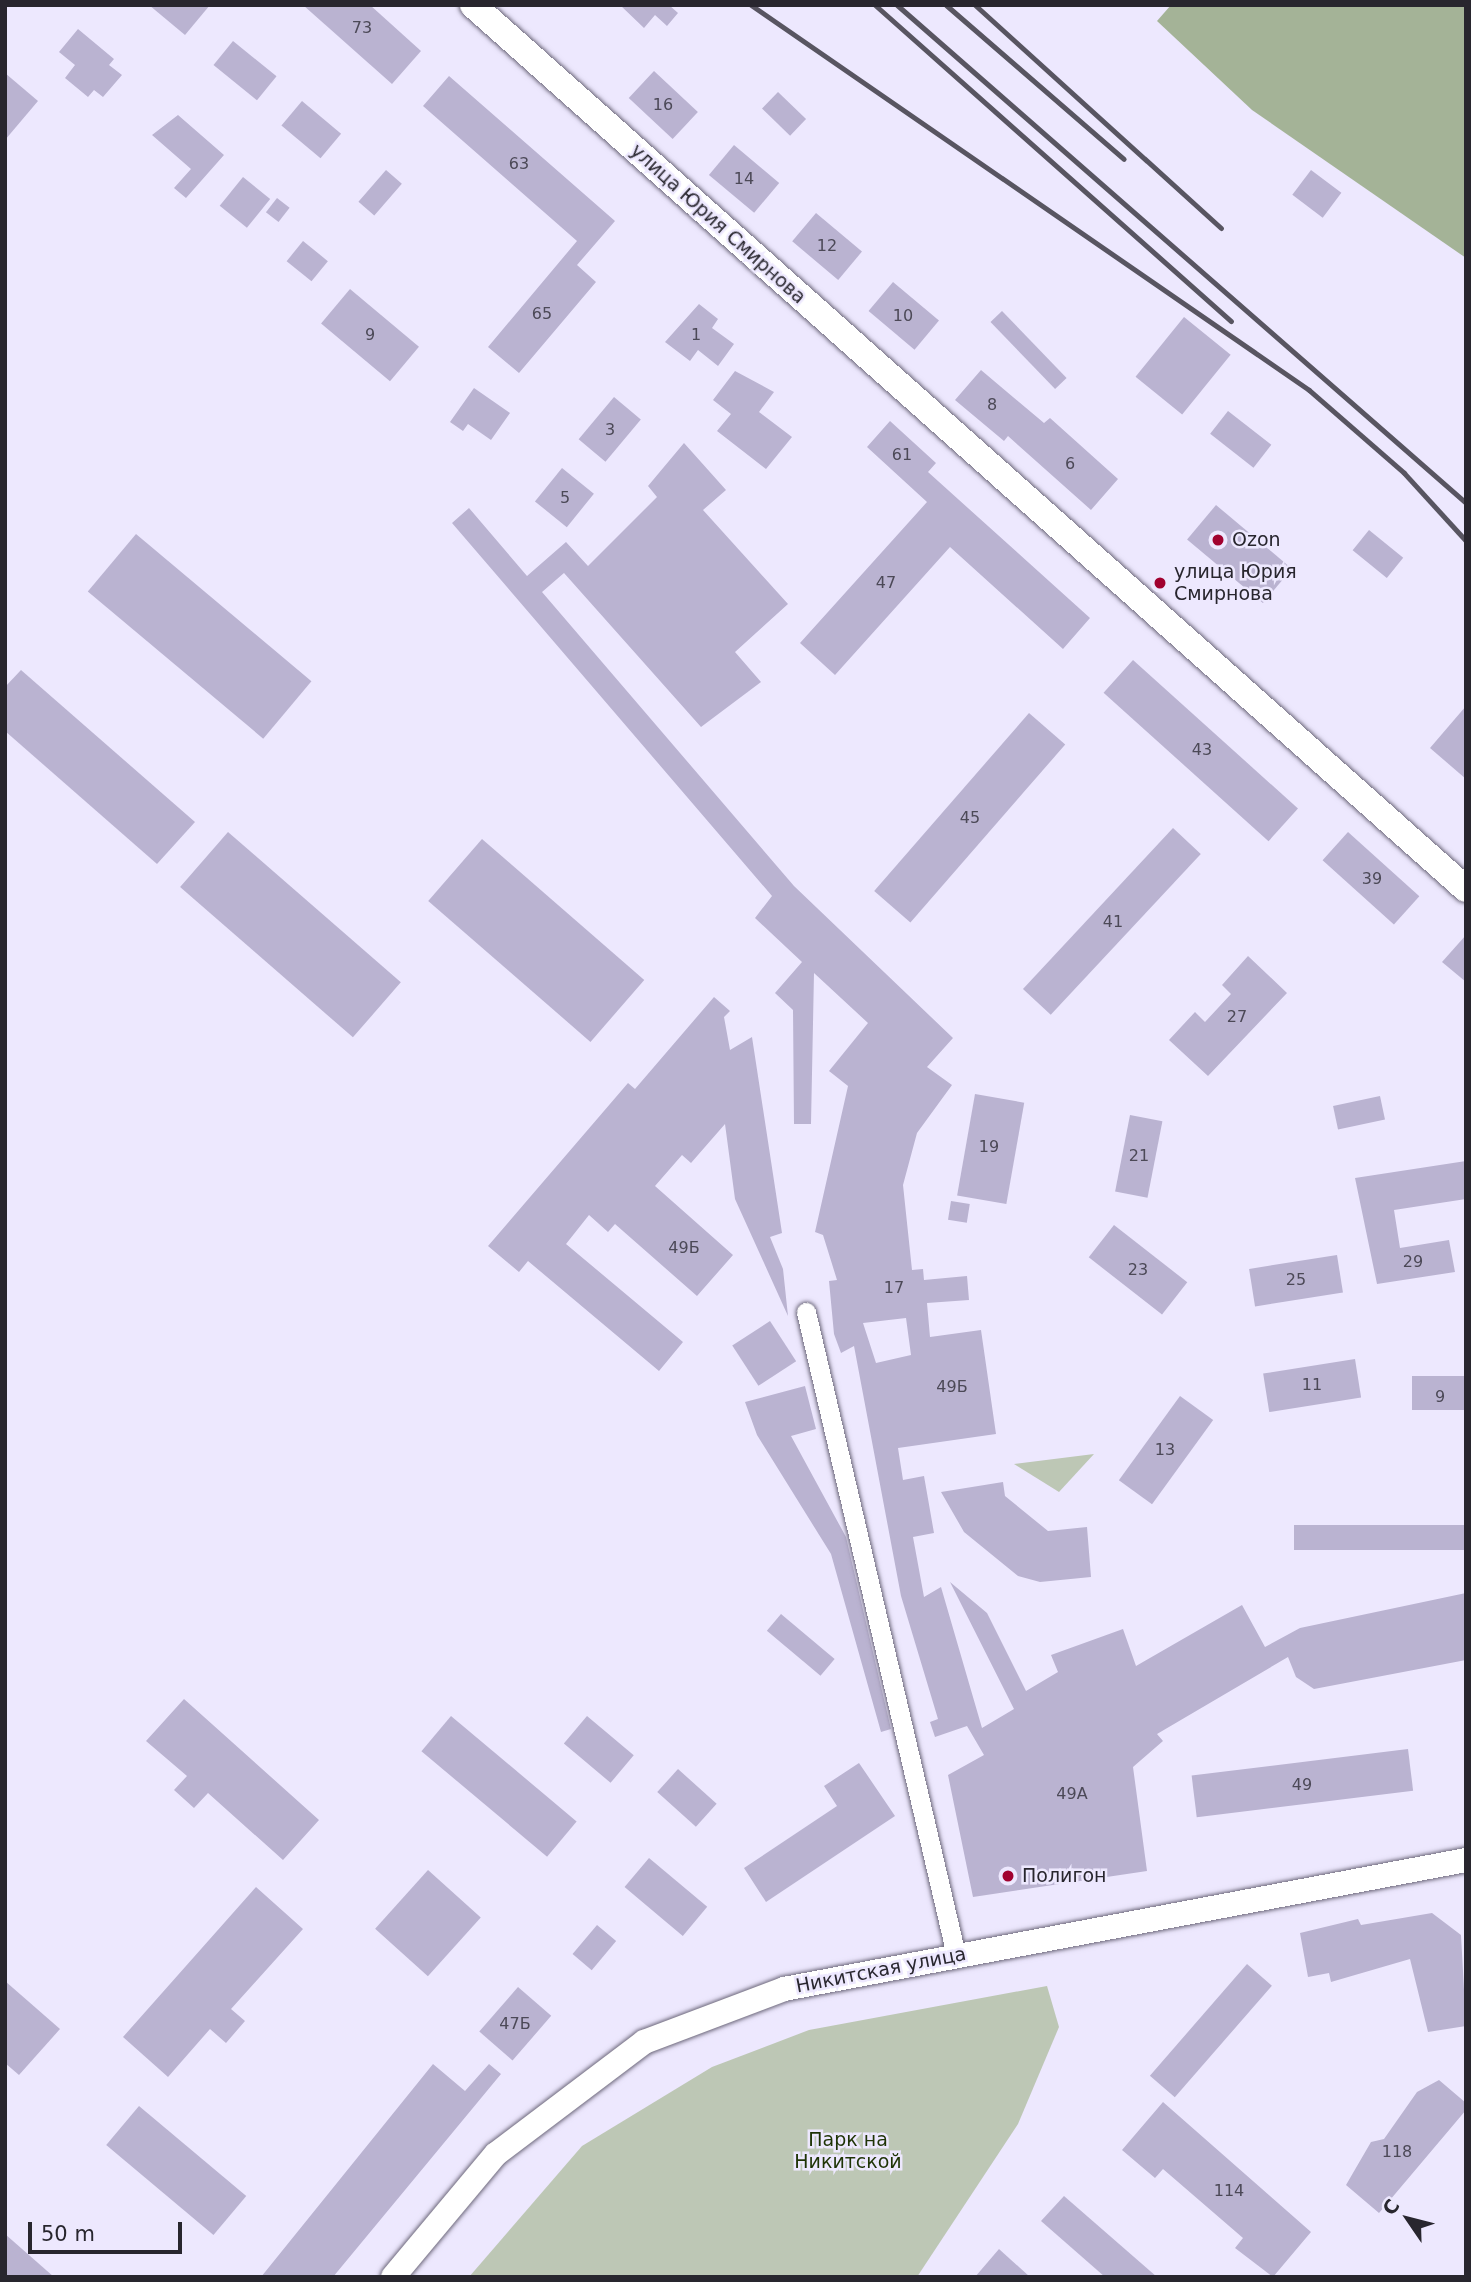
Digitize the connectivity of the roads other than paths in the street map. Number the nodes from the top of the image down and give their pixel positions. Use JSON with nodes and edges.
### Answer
{"nodes":[{"id":1,"x":473,"y":5,"type":"edge"},
{"id":2,"x":1466,"y":889,"type":"edge"},
{"id":3,"x":806,"y":1312,"type":"dead end"},
{"id":4,"x":1466,"y":1860,"type":"edge"},
{"id":5,"x":956,"y":1955,"type":"junction"},
{"id":6,"x":393,"y":2277,"type":"edge"}],
"edges":[{"from":1,"to":2,"type":"main road","name":"улица Юрия Смирнова"},
{"from":3,"to":5,"type":"street"},
{"from":4,"to":5,"type":"street","name":"Никитская улица"},
{"from":5,"to":6,"type":"street","name":"Никитская улица"}]}
